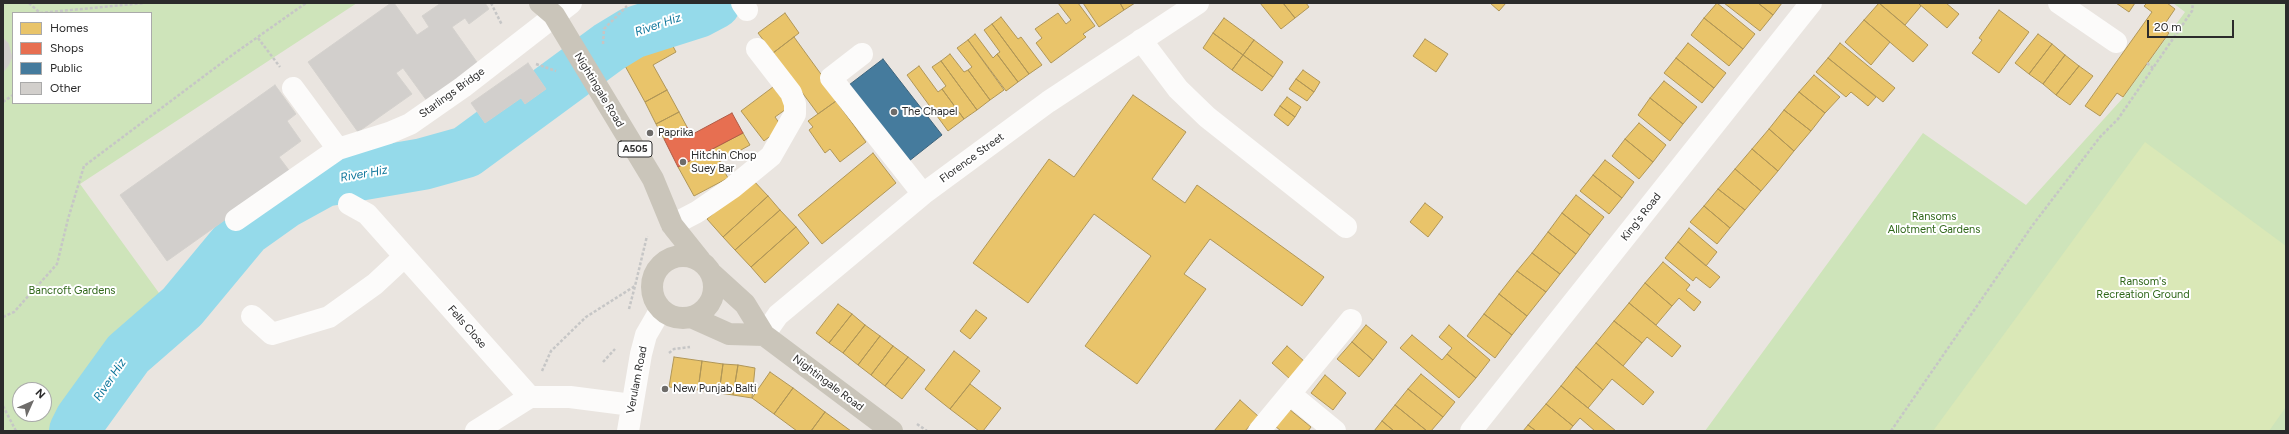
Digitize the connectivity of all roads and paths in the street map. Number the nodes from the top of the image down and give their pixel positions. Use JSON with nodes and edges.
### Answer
{"nodes":[{"id":1,"x":28,"y":3,"type":"edge"},
{"id":2,"x":144,"y":3,"type":"edge"},
{"id":3,"x":306,"y":3,"type":"edge"},
{"id":4,"x":491,"y":3,"type":"edge"},
{"id":5,"x":1198,"y":3,"type":"edge"},
{"id":6,"x":1811,"y":3,"type":"edge"},
{"id":7,"x":2059,"y":3,"type":"edge"},
{"id":8,"x":2193,"y":3,"type":"edge"},
{"id":9,"x":627,"y":6,"type":"dead end"},
{"id":10,"x":555,"y":7,"type":"edge"},
{"id":11,"x":39,"y":12,"type":"edge"},
{"id":12,"x":50,"y":12,"type":"edge"},
{"id":13,"x":503,"y":27,"type":"dead end"},
{"id":14,"x":257,"y":37,"type":"junction"},
{"id":15,"x":1141,"y":40,"type":"junction"},
{"id":16,"x":602,"y":42,"type":"dead end"},
{"id":17,"x":2116,"y":42,"type":"dead end"},
{"id":18,"x":758,"y":49,"type":"dead end"},
{"id":19,"x":862,"y":54,"type":"dead end"},
{"id":20,"x":532,"y":62,"type":"dead end"},
{"id":21,"x":2147,"y":63,"type":"dead end"},
{"id":22,"x":2153,"y":68,"type":"junction"},
{"id":23,"x":560,"y":72,"type":"dead end"},
{"id":24,"x":293,"y":88,"type":"joint"},
{"id":25,"x":12,"y":96,"type":"edge"},
{"id":26,"x":3,"y":102,"type":"edge"},
{"id":27,"x":338,"y":148,"type":"junction"},
{"id":28,"x":923,"y":194,"type":"junction"},
{"id":29,"x":349,"y":204,"type":"dead end"},
{"id":30,"x":236,"y":220,"type":"dead end"},
{"id":31,"x":672,"y":225,"type":"junction"},
{"id":32,"x":1346,"y":227,"type":"dead end"},
{"id":33,"x":648,"y":231,"type":"dead end"},
{"id":34,"x":404,"y":257,"type":"junction"},
{"id":35,"x":706,"y":267,"type":"junction"},
{"id":36,"x":656,"y":269,"type":"junction"},
{"id":37,"x":661,"y":309,"type":"junction"},
{"id":38,"x":252,"y":316,"type":"dead end"},
{"id":39,"x":3,"y":317,"type":"edge"},
{"id":40,"x":691,"y":317,"type":"junction"},
{"id":41,"x":1351,"y":320,"type":"dead end"},
{"id":42,"x":764,"y":335,"type":"junction"},
{"id":43,"x":695,"y":348,"type":"dead end"},
{"id":44,"x":664,"y":357,"type":"dead end"},
{"id":45,"x":1290,"y":394,"type":"junction"},
{"id":46,"x":530,"y":397,"type":"junction"},
{"id":47,"x":632,"y":405,"type":"junction"},
{"id":48,"x":3,"y":406,"type":"edge"},
{"id":49,"x":16,"y":431,"type":"edge"},
{"id":50,"x":476,"y":431,"type":"edge"},
{"id":51,"x":628,"y":431,"type":"edge"},
{"id":52,"x":892,"y":431,"type":"edge"},
{"id":53,"x":1259,"y":431,"type":"edge"},
{"id":54,"x":1336,"y":431,"type":"edge"},
{"id":55,"x":1471,"y":431,"type":"edge"},
{"id":56,"x":1891,"y":431,"type":"edge"}],
"edges":[{"from":1,"to":11,"type":"path"},
{"from":2,"to":12,"type":"path"},
{"from":3,"to":14,"type":"path"},
{"from":4,"to":13,"type":"path"},
{"from":5,"to":15,"type":"street","name":"Florence Street"},
{"from":6,"to":55,"type":"street","name":"King's Road"},
{"from":7,"to":17,"type":"street"},
{"from":8,"to":22,"type":"path"},
{"from":9,"to":16,"type":"path"},
{"from":10,"to":27,"type":"street","name":"Starlings Bridge"},
{"from":10,"to":31,"type":"main road","name":"Nightingale Road","number":"A505"},
{"from":14,"to":24,"type":"path"},
{"from":14,"to":39,"type":"path"},
{"from":15,"to":28,"type":"street","name":"Florence Street"},
{"from":15,"to":32,"type":"street"},
{"from":18,"to":31,"type":"street"},
{"from":19,"to":28,"type":"street"},
{"from":20,"to":23,"type":"path"},
{"from":21,"to":22,"type":"path"},
{"from":22,"to":56,"type":"path"},
{"from":24,"to":27,"type":"street"},
{"from":25,"to":26,"type":"path"},
{"from":27,"to":30,"type":"street","name":"Starlings Bridge"},
{"from":28,"to":42,"type":"street","name":"Florence Street"},
{"from":29,"to":34,"type":"street","name":"Fells Close"},
{"from":31,"to":35,"type":"main road","name":"Nightingale Road","number":"A505"},
{"from":31,"to":36,"type":"main road"},
{"from":33,"to":46,"type":"path"},
{"from":34,"to":38,"type":"street"},
{"from":34,"to":46,"type":"street","name":"Fells Close"},
{"from":35,"to":36,"type":"main road"},
{"from":35,"to":40,"type":"main road"},
{"from":35,"to":42,"type":"main road","name":"Nightingale Road","number":"A505"},
{"from":36,"to":37,"type":"main road"},
{"from":37,"to":40,"type":"main road"},
{"from":37,"to":47,"type":"street","name":"Verulam Road"},
{"from":40,"to":42,"type":"main road"},
{"from":41,"to":45,"type":"street"},
{"from":42,"to":52,"type":"main road","name":"Nightingale Road","number":"A505"},
{"from":43,"to":44,"type":"path"},
{"from":45,"to":53,"type":"street"},
{"from":45,"to":54,"type":"street"},
{"from":46,"to":47,"type":"street"},
{"from":46,"to":50,"type":"street"},
{"from":47,"to":51,"type":"street","name":"Verulam Road"},
{"from":48,"to":49,"type":"path"}]}
